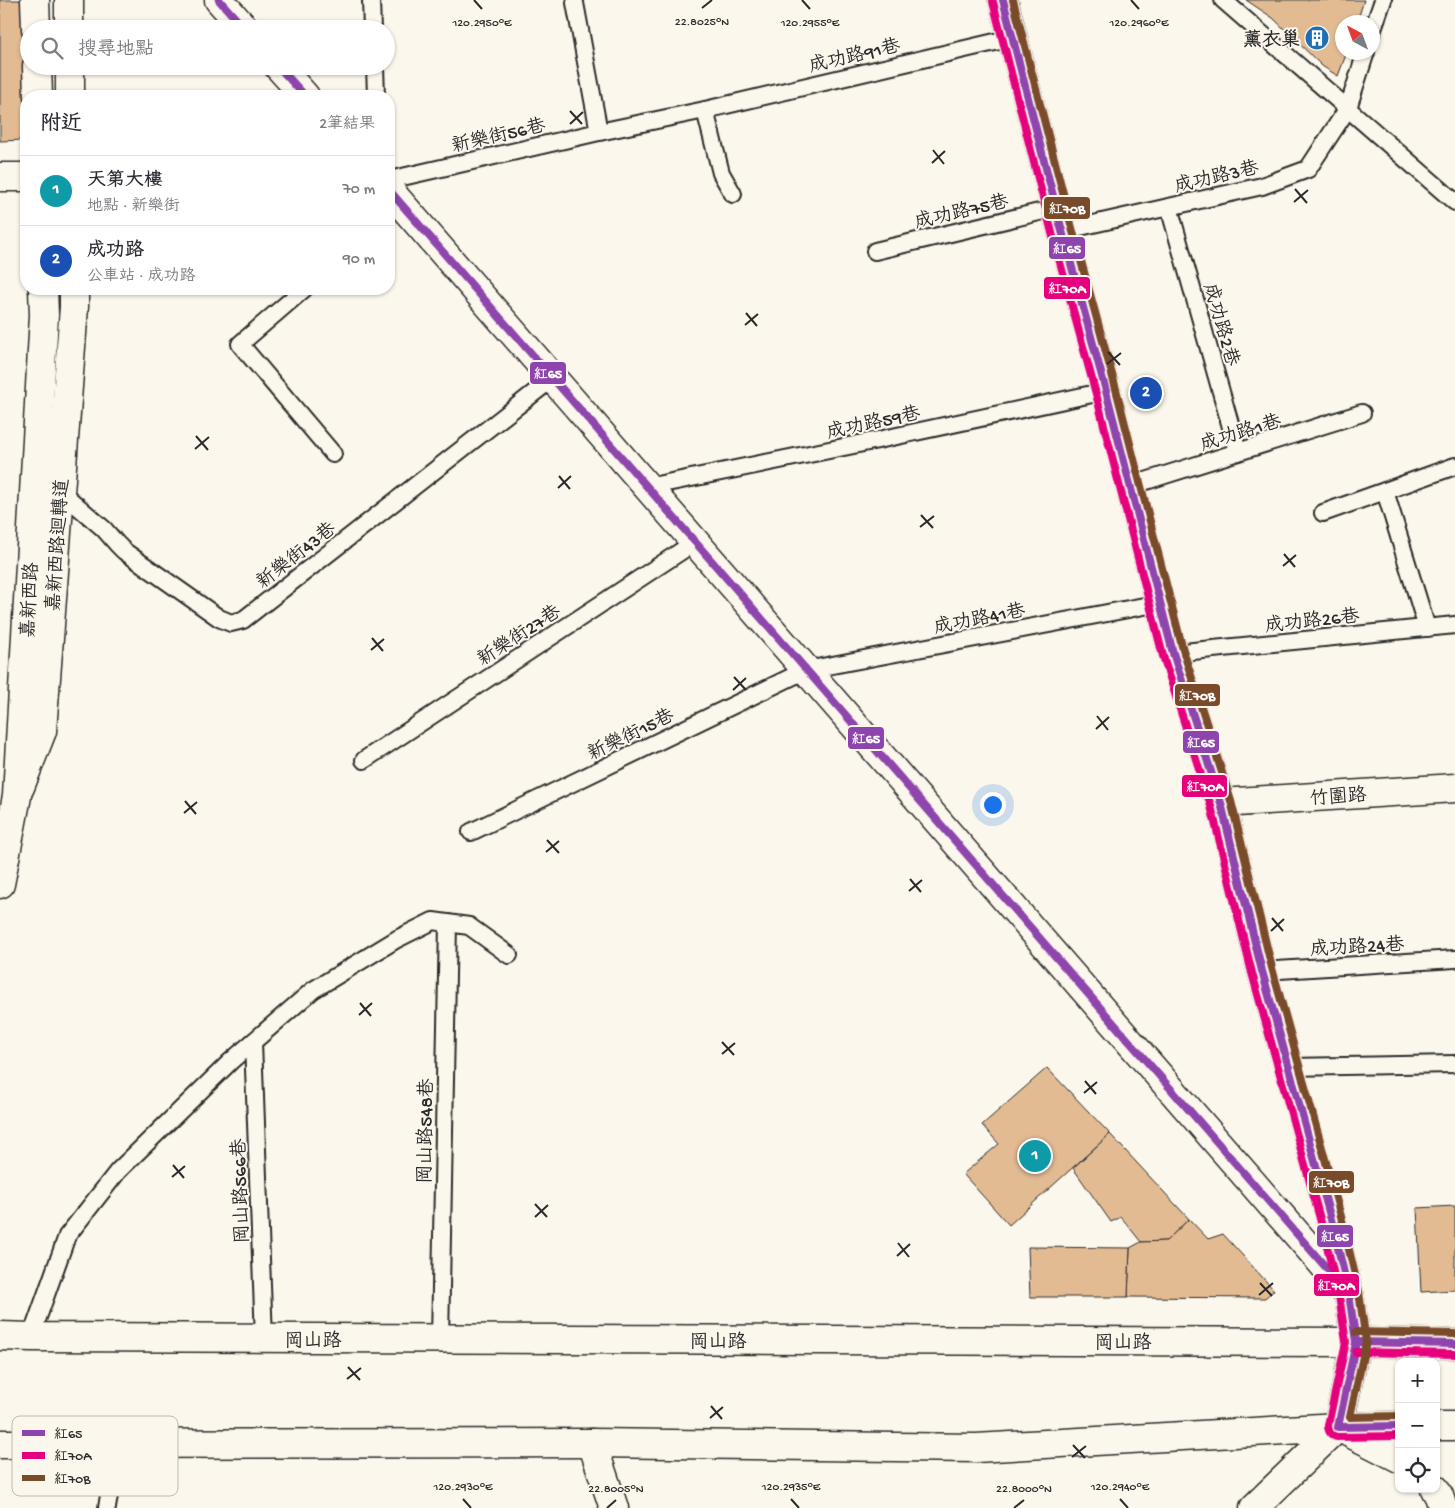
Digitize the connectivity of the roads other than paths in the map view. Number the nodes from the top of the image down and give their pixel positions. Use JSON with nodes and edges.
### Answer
{"nodes":[{"id":1,"x":35,"y":0,"type":"edge"},
{"id":2,"x":69,"y":0,"type":"edge"},
{"id":3,"x":219,"y":0,"type":"edge"},
{"id":4,"x":371,"y":0,"type":"edge"},
{"id":5,"x":1003,"y":0,"type":"edge"},
{"id":6,"x":1223,"y":0,"type":"edge"},
{"id":7,"x":1383,"y":0,"type":"edge"},
{"id":8,"x":575,"y":2,"type":"dead end"},
{"id":9,"x":1378,"y":15,"type":"edge"},
{"id":10,"x":36,"y":20,"type":"edge"},
{"id":11,"x":69,"y":20,"type":"edge"},
{"id":12,"x":237,"y":20,"type":"edge"},
{"id":13,"x":372,"y":20,"type":"edge"},
{"id":14,"x":1012,"y":38,"type":"junction"},
{"id":15,"x":1363,"y":60,"type":"edge"},
{"id":16,"x":37,"y":75,"type":"edge"},
{"id":17,"x":70,"y":75,"type":"edge"},
{"id":18,"x":286,"y":75,"type":"edge"},
{"id":19,"x":375,"y":75,"type":"edge"},
{"id":20,"x":38,"y":90,"type":"edge"},
{"id":21,"x":70,"y":90,"type":"edge"},
{"id":22,"x":300,"y":90,"type":"edge"},
{"id":23,"x":376,"y":90,"type":"edge"},
{"id":24,"x":1348,"y":108,"type":"junction"},
{"id":25,"x":705,"y":110,"type":"junction"},
{"id":26,"x":599,"y":132,"type":"junction"},
{"id":27,"x":20,"y":177,"type":"edge"},
{"id":28,"x":0,"y":178,"type":"edge"},
{"id":29,"x":395,"y":179,"type":"edge"},
{"id":30,"x":733,"y":194,"type":"dead end"},
{"id":31,"x":1455,"y":202,"type":"edge"},
{"id":32,"x":395,"y":205,"type":"edge"},
{"id":33,"x":1169,"y":207,"type":"junction"},
{"id":34,"x":1059,"y":219,"type":"junction"},
{"id":35,"x":875,"y":251,"type":"dead end"},
{"id":36,"x":74,"y":295,"type":"edge"},
{"id":37,"x":297,"y":295,"type":"edge"},
{"id":38,"x":44,"y":302,"type":"edge"},
{"id":39,"x":552,"y":378,"type":"junction"},
{"id":40,"x":1106,"y":391,"type":"junction"},
{"id":41,"x":1362,"y":413,"type":"dead end"},
{"id":42,"x":1238,"y":452,"type":"junction"},
{"id":43,"x":333,"y":454,"type":"dead end"},
{"id":44,"x":1455,"y":466,"type":"edge"},
{"id":45,"x":1130,"y":486,"type":"junction"},
{"id":46,"x":647,"y":487,"type":"junction"},
{"id":47,"x":60,"y":490,"type":"junction"},
{"id":48,"x":1385,"y":491,"type":"junction"},
{"id":49,"x":1323,"y":513,"type":"dead end"},
{"id":50,"x":695,"y":542,"type":"junction"},
{"id":51,"x":1160,"y":603,"type":"junction"},
{"id":52,"x":1455,"y":625,"type":"edge"},
{"id":53,"x":1426,"y":628,"type":"junction"},
{"id":54,"x":1173,"y":653,"type":"junction"},
{"id":55,"x":806,"y":670,"type":"junction"},
{"id":56,"x":364,"y":760,"type":"dead end"},
{"id":57,"x":1455,"y":788,"type":"edge"},
{"id":58,"x":16,"y":796,"type":"junction"},
{"id":59,"x":1221,"y":803,"type":"junction"},
{"id":60,"x":471,"y":832,"type":"dead end"},
{"id":61,"x":0,"y":884,"type":"edge"},
{"id":62,"x":448,"y":923,"type":"junction"},
{"id":63,"x":509,"y":955,"type":"dead end"},
{"id":64,"x":1455,"y":959,"type":"edge"},
{"id":65,"x":1262,"y":971,"type":"junction"},
{"id":66,"x":253,"y":1042,"type":"junction"},
{"id":67,"x":1455,"y":1064,"type":"edge"},
{"id":68,"x":1289,"y":1068,"type":"junction"},
{"id":69,"x":1349,"y":1294,"type":"junction"},
{"id":70,"x":0,"y":1336,"type":"edge"},
{"id":71,"x":31,"y":1338,"type":"junction"},
{"id":72,"x":264,"y":1339,"type":"junction"},
{"id":73,"x":440,"y":1340,"type":"junction"},
{"id":74,"x":1356,"y":1342,"type":"junction"},
{"id":75,"x":1448,"y":1350,"type":"edge"},
{"id":76,"x":1395,"y":1426,"type":"edge"},
{"id":77,"x":1440,"y":1426,"type":"edge"},
{"id":78,"x":1455,"y":1426,"type":"edge"},
{"id":79,"x":1338,"y":1427,"type":"junction"},
{"id":80,"x":592,"y":1443,"type":"junction"},
{"id":81,"x":178,"y":1444,"type":"edge"},
{"id":82,"x":1395,"y":1456,"type":"edge"},
{"id":83,"x":1437,"y":1493,"type":"edge"},
{"id":84,"x":609,"y":1502,"type":"edge"},
{"id":85,"x":1254,"y":1508,"type":"edge"},
{"id":86,"x":1443,"y":1508,"type":"edge"}],
"edges":[{"from":1,"to":10,"type":"main road"},
{"from":2,"to":11,"type":"main road"},
{"from":3,"to":12,"type":"main road"},
{"from":4,"to":13,"type":"lane"},
{"from":5,"to":14,"type":"main road"},
{"from":6,"to":24,"type":"lane"},
{"from":7,"to":9,"type":"lane"},
{"from":8,"to":26,"type":"lane"},
{"from":14,"to":25,"type":"lane","name":"成功路91巷"},
{"from":14,"to":34,"type":"main road"},
{"from":15,"to":24,"type":"lane","name":"成功路3巷"},
{"from":16,"to":20,"type":"main road"},
{"from":17,"to":21,"type":"main road"},
{"from":18,"to":22,"type":"main road"},
{"from":19,"to":23,"type":"lane"},
{"from":24,"to":31,"type":"lane"},
{"from":24,"to":33,"type":"lane","name":"成功路3巷"},
{"from":25,"to":26,"type":"lane","name":"新樂街56巷"},
{"from":25,"to":30,"type":"lane"},
{"from":26,"to":29,"type":"lane","name":"新樂街56巷"},
{"from":27,"to":28,"type":"main road"},
{"from":32,"to":39,"type":"main road"},
{"from":33,"to":34,"type":"lane","name":"成功路3巷"},
{"from":33,"to":42,"type":"lane","name":"成功路2巷"},
{"from":34,"to":35,"type":"lane","name":"成功路75巷"},
{"from":34,"to":40,"type":"main road"},
{"from":36,"to":47,"type":"main road","name":"嘉新西路迴轉道"},
{"from":37,"to":43,"type":"lane"},
{"from":38,"to":58,"type":"main road","name":"嘉新西路"},
{"from":39,"to":46,"type":"main road"},
{"from":39,"to":47,"type":"lane","name":"新樂街43巷"},
{"from":40,"to":45,"type":"main road"},
{"from":40,"to":46,"type":"lane","name":"成功路59巷"},
{"from":41,"to":42,"type":"lane","name":"成功路1巷"},
{"from":42,"to":45,"type":"lane","name":"成功路1巷"},
{"from":44,"to":48,"type":"lane"},
{"from":45,"to":51,"type":"main road"},
{"from":46,"to":50,"type":"main road"},
{"from":47,"to":58,"type":"main road","name":"嘉新西路迴轉道"},
{"from":48,"to":49,"type":"lane"},
{"from":48,"to":53,"type":"lane"},
{"from":50,"to":55,"type":"main road"},
{"from":50,"to":56,"type":"lane","name":"新樂街27巷"},
{"from":51,"to":54,"type":"main road"},
{"from":51,"to":55,"type":"lane","name":"成功路41巷"},
{"from":52,"to":53,"type":"lane","name":"成功路26巷"},
{"from":53,"to":54,"type":"lane","name":"成功路26巷"},
{"from":54,"to":59,"type":"main road"},
{"from":55,"to":60,"type":"lane","name":"新樂街15巷"},
{"from":55,"to":69,"type":"main road"},
{"from":57,"to":59,"type":"main road","name":"竹圍路"},
{"from":58,"to":61,"type":"main road","name":"嘉新西路"},
{"from":59,"to":65,"type":"main road"},
{"from":62,"to":63,"type":"lane"},
{"from":62,"to":66,"type":"lane"},
{"from":62,"to":73,"type":"lane","name":"岡山路548巷"},
{"from":64,"to":65,"type":"lane","name":"成功路24巷"},
{"from":65,"to":68,"type":"main road"},
{"from":66,"to":71,"type":"lane"},
{"from":66,"to":72,"type":"lane","name":"岡山路566巷"},
{"from":67,"to":68,"type":"lane"},
{"from":68,"to":69,"type":"main road"},
{"from":69,"to":74,"type":"main road"},
{"from":70,"to":71,"type":"main road","name":"岡山路"},
{"from":71,"to":72,"type":"main road","name":"岡山路"},
{"from":72,"to":73,"type":"main road","name":"岡山路"},
{"from":73,"to":74,"type":"main road","name":"岡山路"},
{"from":74,"to":75,"type":"main road","name":"岡山路"},
{"from":74,"to":79,"type":"main road"},
{"from":76,"to":79,"type":"main road"},
{"from":77,"to":78,"type":"main road"},
{"from":79,"to":80,"type":"main road"},
{"from":79,"to":82,"type":"main road"},
{"from":79,"to":85,"type":"main road"},
{"from":80,"to":81,"type":"main road"},
{"from":80,"to":84,"type":"main road"},
{"from":83,"to":86,"type":"main road"}]}
